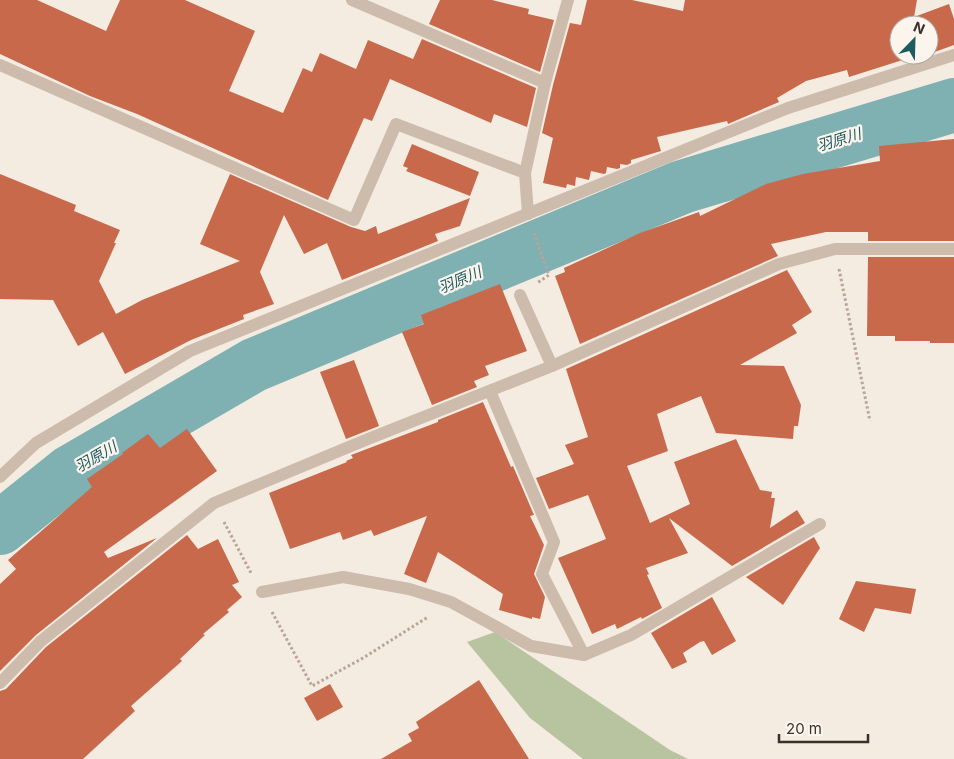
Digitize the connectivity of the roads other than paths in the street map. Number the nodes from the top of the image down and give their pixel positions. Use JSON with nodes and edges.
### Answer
{"nodes":[{"id":1,"x":352,"y":0,"type":"edge"},
{"id":2,"x":568,"y":0,"type":"edge"},
{"id":3,"x":954,"y":55,"type":"edge"},
{"id":4,"x":0,"y":65,"type":"edge"},
{"id":5,"x":545,"y":83,"type":"junction"},
{"id":6,"x":526,"y":173,"type":"junction"},
{"id":7,"x":528,"y":214,"type":"junction"},
{"id":8,"x":954,"y":249,"type":"edge"},
{"id":9,"x":520,"y":295,"type":"dead end"},
{"id":10,"x":552,"y":366,"type":"junction"},
{"id":11,"x":490,"y":391,"type":"junction"},
{"id":12,"x":0,"y":477,"type":"edge"},
{"id":13,"x":820,"y":524,"type":"dead end"},
{"id":14,"x":262,"y":592,"type":"dead end"},
{"id":15,"x":584,"y":655,"type":"junction"},
{"id":16,"x":0,"y":683,"type":"edge"}],
"edges":[{"from":1,"to":5,"type":"street"},
{"from":2,"to":5,"type":"street"},
{"from":3,"to":7,"type":"street"},
{"from":4,"to":6,"type":"street"},
{"from":5,"to":6,"type":"street"},
{"from":6,"to":7,"type":"street"},
{"from":7,"to":12,"type":"street"},
{"from":8,"to":10,"type":"street"},
{"from":9,"to":10,"type":"street"},
{"from":10,"to":11,"type":"street"},
{"from":11,"to":15,"type":"street"},
{"from":11,"to":16,"type":"street"},
{"from":13,"to":15,"type":"street"},
{"from":14,"to":15,"type":"street"}]}
